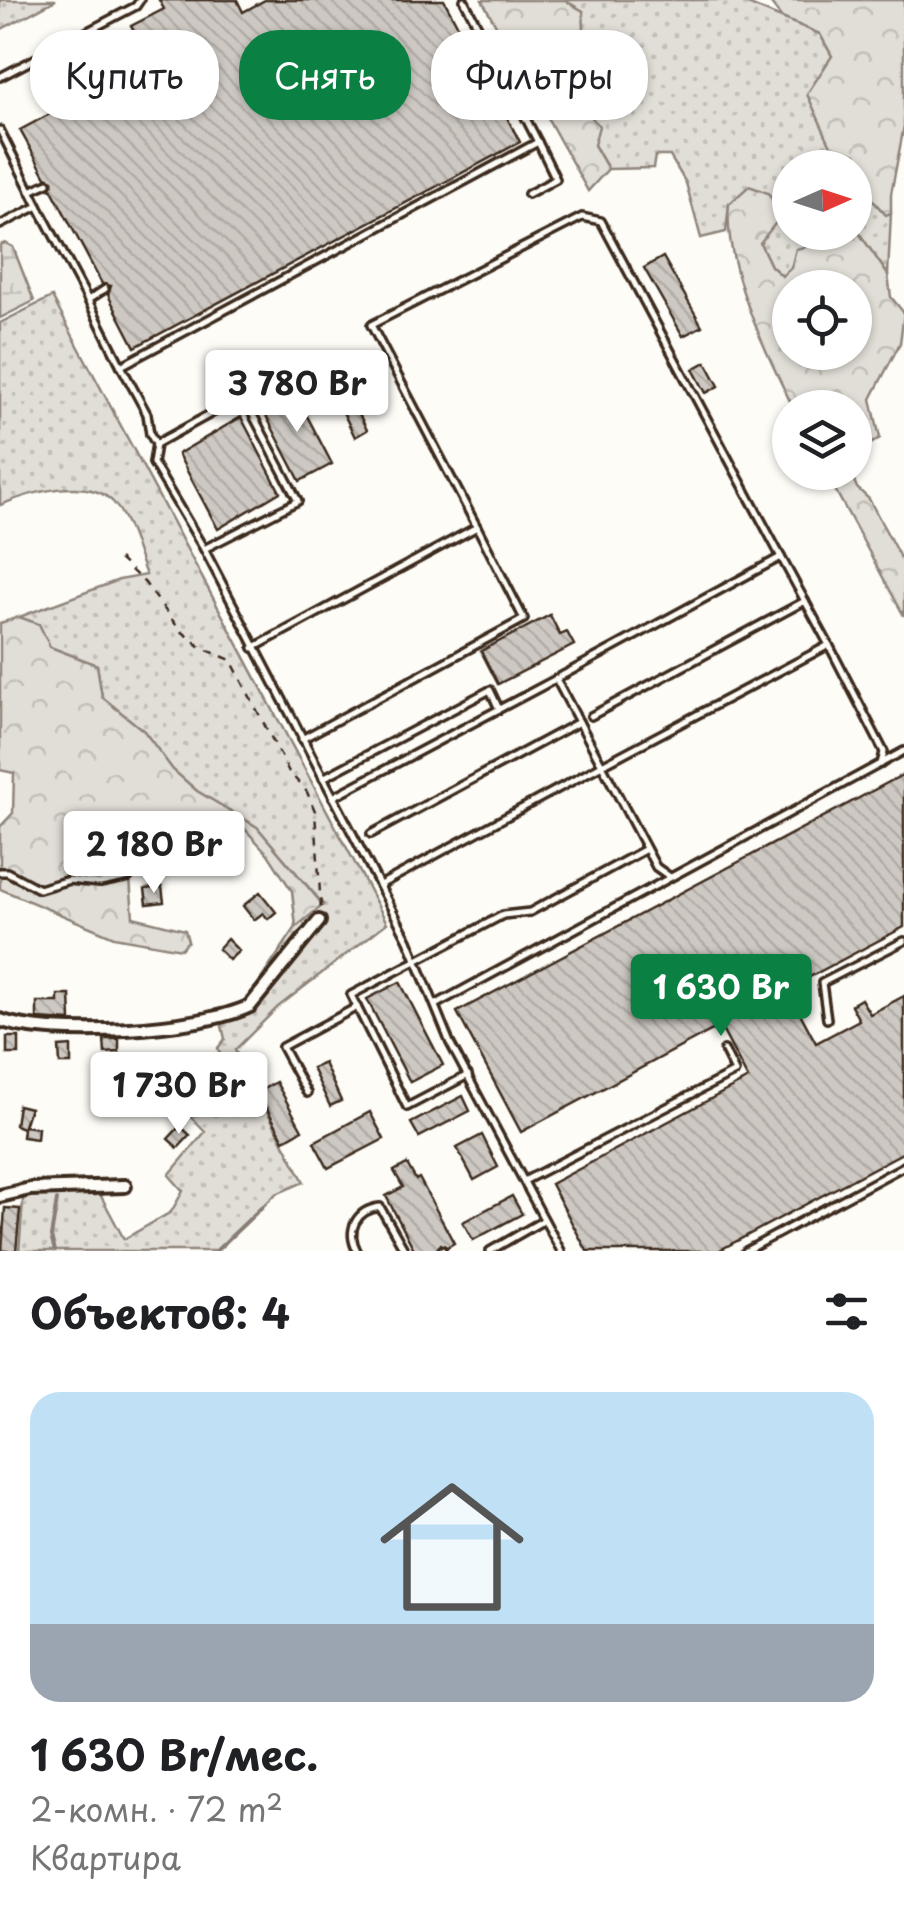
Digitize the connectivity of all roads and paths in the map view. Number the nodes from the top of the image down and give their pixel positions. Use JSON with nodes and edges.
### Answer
{"nodes":[{"id":1,"x":140,"y":0,"type":"edge"},
{"id":2,"x":464,"y":0,"type":"edge"},
{"id":3,"x":480,"y":30,"type":"edge"},
{"id":4,"x":0,"y":76,"type":"edge"},
{"id":5,"x":527,"y":120,"type":"edge"},
{"id":6,"x":0,"y":130,"type":"edge"},
{"id":7,"x":538,"y":142,"type":"junction"},
{"id":8,"x":48,"y":183,"type":"dead end"},
{"id":9,"x":30,"y":192,"type":"junction"},
{"id":10,"x":528,"y":194,"type":"dead end"},
{"id":11,"x":38,"y":206,"type":"junction"},
{"id":12,"x":0,"y":224,"type":"edge"},
{"id":13,"x":105,"y":290,"type":"dead end"},
{"id":14,"x":88,"y":300,"type":"junction"},
{"id":15,"x":120,"y":366,"type":"junction"},
{"id":16,"x":272,"y":380,"type":"dead end"},
{"id":17,"x":243,"y":396,"type":"junction"},
{"id":18,"x":156,"y":444,"type":"junction"},
{"id":19,"x":477,"y":526,"type":"junction"},
{"id":20,"x":204,"y":549,"type":"junction"},
{"id":21,"x":781,"y":557,"type":"junction"},
{"id":22,"x":119,"y":560,"type":"dead end"},
{"id":23,"x":805,"y":600,"type":"junction"},
{"id":24,"x":829,"y":645,"type":"junction"},
{"id":25,"x":253,"y":648,"type":"junction"},
{"id":26,"x":556,"y":679,"type":"junction"},
{"id":27,"x":499,"y":709,"type":"junction"},
{"id":28,"x":591,"y":716,"type":"dead end"},
{"id":29,"x":579,"y":722,"type":"junction"},
{"id":30,"x":302,"y":739,"type":"junction"},
{"id":31,"x":904,"y":751,"type":"edge"},
{"id":32,"x":881,"y":764,"type":"junction"},
{"id":33,"x":602,"y":765,"type":"junction"},
{"id":34,"x":323,"y":778,"type":"junction"},
{"id":35,"x":333,"y":797,"type":"junction"},
{"id":36,"x":372,"y":834,"type":"dead end"},
{"id":37,"x":646,"y":849,"type":"junction"},
{"id":38,"x":0,"y":872,"type":"edge"},
{"id":39,"x":129,"y":877,"type":"dead end"},
{"id":40,"x":670,"y":878,"type":"junction"},
{"id":41,"x":379,"y":886,"type":"junction"},
{"id":42,"x":319,"y":921,"type":"joint"},
{"id":43,"x":904,"y":940,"type":"edge"},
{"id":44,"x":416,"y":961,"type":"junction"},
{"id":45,"x":434,"y":1005,"type":"junction"},
{"id":46,"x":357,"y":1008,"type":"junction"},
{"id":47,"x":827,"y":1019,"type":"dead end"},
{"id":48,"x":0,"y":1020,"type":"edge"},
{"id":49,"x":724,"y":1050,"type":"dead end"},
{"id":50,"x":468,"y":1075,"type":"junction"},
{"id":51,"x":307,"y":1093,"type":"dead end"},
{"id":52,"x":904,"y":1166,"type":"edge"},
{"id":53,"x":524,"y":1181,"type":"junction"},
{"id":54,"x":125,"y":1186,"type":"dead end"},
{"id":55,"x":0,"y":1196,"type":"edge"},
{"id":56,"x":544,"y":1220,"type":"junction"},
{"id":57,"x":357,"y":1251,"type":"edge"},
{"id":58,"x":404,"y":1251,"type":"edge"},
{"id":59,"x":490,"y":1251,"type":"edge"},
{"id":60,"x":561,"y":1251,"type":"edge"},
{"id":61,"x":746,"y":1251,"type":"edge"}],
"edges":[{"from":1,"to":4,"type":"lane"},
{"from":2,"to":3,"type":"lane"},
{"from":5,"to":7,"type":"lane"},
{"from":6,"to":9,"type":"lane"},
{"from":7,"to":10,"type":"lane"},
{"from":7,"to":15,"type":"lane"},
{"from":8,"to":9,"type":"lane"},
{"from":9,"to":11,"type":"lane"},
{"from":11,"to":12,"type":"lane"},
{"from":11,"to":14,"type":"lane"},
{"from":13,"to":14,"type":"lane"},
{"from":14,"to":15,"type":"lane"},
{"from":15,"to":18,"type":"lane"},
{"from":16,"to":17,"type":"lane"},
{"from":17,"to":18,"type":"lane"},
{"from":17,"to":20,"type":"lane"},
{"from":18,"to":20,"type":"lane"},
{"from":19,"to":21,"type":"lane"},
{"from":19,"to":25,"type":"lane"},
{"from":19,"to":30,"type":"lane"},
{"from":20,"to":25,"type":"lane"},
{"from":21,"to":23,"type":"lane"},
{"from":21,"to":26,"type":"lane"},
{"from":22,"to":42,"type":"path"},
{"from":23,"to":24,"type":"lane"},
{"from":23,"to":28,"type":"lane"},
{"from":24,"to":32,"type":"lane"},
{"from":24,"to":33,"type":"lane"},
{"from":25,"to":30,"type":"lane"},
{"from":26,"to":27,"type":"lane"},
{"from":26,"to":29,"type":"lane"},
{"from":27,"to":34,"type":"lane"},
{"from":27,"to":35,"type":"lane"},
{"from":29,"to":33,"type":"lane"},
{"from":29,"to":36,"type":"lane"},
{"from":30,"to":34,"type":"lane"},
{"from":31,"to":32,"type":"lane"},
{"from":32,"to":40,"type":"lane"},
{"from":33,"to":37,"type":"lane"},
{"from":33,"to":41,"type":"lane"},
{"from":34,"to":35,"type":"lane"},
{"from":35,"to":41,"type":"lane"},
{"from":37,"to":40,"type":"lane"},
{"from":37,"to":44,"type":"lane"},
{"from":38,"to":39,"type":"lane"},
{"from":40,"to":45,"type":"lane"},
{"from":41,"to":44,"type":"lane"},
{"from":42,"to":48,"type":"street"},
{"from":43,"to":47,"type":"lane"},
{"from":44,"to":45,"type":"lane"},
{"from":44,"to":46,"type":"lane"},
{"from":45,"to":50,"type":"lane"},
{"from":46,"to":50,"type":"lane"},
{"from":46,"to":51,"type":"lane"},
{"from":49,"to":53,"type":"lane"},
{"from":50,"to":53,"type":"lane"},
{"from":52,"to":61,"type":"lane"},
{"from":53,"to":56,"type":"lane"},
{"from":54,"to":55,"type":"street"},
{"from":56,"to":59,"type":"lane"},
{"from":56,"to":60,"type":"lane"},
{"from":57,"to":58,"type":"lane"}]}
